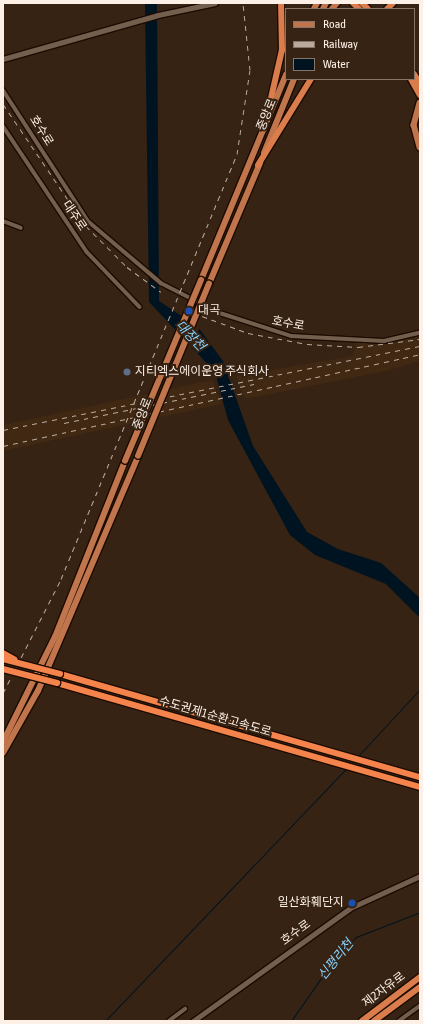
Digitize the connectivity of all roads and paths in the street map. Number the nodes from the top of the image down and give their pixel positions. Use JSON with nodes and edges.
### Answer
{"nodes":[{"id":1,"x":215,"y":3,"type":"edge"},
{"id":2,"x":281,"y":3,"type":"edge"},
{"id":3,"x":3,"y":59,"type":"edge"},
{"id":4,"x":285,"y":77,"type":"edge"},
{"id":5,"x":294,"y":80,"type":"edge"},
{"id":6,"x":310,"y":80,"type":"edge"},
{"id":7,"x":412,"y":80,"type":"edge"},
{"id":8,"x":3,"y":90,"type":"edge"},
{"id":9,"x":420,"y":96,"type":"edge"},
{"id":10,"x":420,"y":103,"type":"edge"},
{"id":11,"x":3,"y":126,"type":"edge"},
{"id":12,"x":264,"y":129,"type":"junction"},
{"id":13,"x":420,"y":147,"type":"edge"},
{"id":14,"x":258,"y":165,"type":"junction"},
{"id":15,"x":3,"y":221,"type":"edge"},
{"id":16,"x":21,"y":228,"type":"dead end"},
{"id":17,"x":140,"y":307,"type":"dead end"},
{"id":18,"x":420,"y":333,"type":"edge"},
{"id":19,"x":3,"y":653,"type":"edge"},
{"id":20,"x":3,"y":659,"type":"edge"},
{"id":21,"x":26,"y":665,"type":"junction"},
{"id":22,"x":3,"y":669,"type":"edge"},
{"id":23,"x":3,"y":742,"type":"edge"},
{"id":24,"x":3,"y":752,"type":"edge"},
{"id":25,"x":420,"y":777,"type":"edge"},
{"id":26,"x":420,"y":787,"type":"edge"},
{"id":27,"x":420,"y":876,"type":"edge"},
{"id":28,"x":420,"y":977,"type":"edge"},
{"id":29,"x":420,"y":987,"type":"edge"},
{"id":30,"x":420,"y":1006,"type":"edge"},
{"id":31,"x":185,"y":1009,"type":"dead end"},
{"id":32,"x":169,"y":1021,"type":"edge"},
{"id":33,"x":193,"y":1021,"type":"edge"},
{"id":34,"x":362,"y":1021,"type":"edge"},
{"id":35,"x":374,"y":1021,"type":"edge"},
{"id":36,"x":399,"y":1021,"type":"edge"}],
"edges":[{"from":1,"to":3,"type":"street"},
{"from":2,"to":12,"type":"highway"},
{"from":4,"to":12,"type":"main road","name":"중앙로"},
{"from":5,"to":14,"type":"main road","name":"중앙로"},
{"from":6,"to":14,"type":"highway"},
{"from":7,"to":9,"type":"highway"},
{"from":8,"to":18,"type":"street","name":"호수로"},
{"from":10,"to":13,"type":"main road"},
{"from":11,"to":17,"type":"street","name":"대주로"},
{"from":12,"to":23,"type":"main road","name":"중앙로","bridge":true},
{"from":14,"to":24,"type":"main road","name":"중앙로","bridge":true},
{"from":15,"to":16,"type":"street"},
{"from":19,"to":21,"type":"highway","bridge":true},
{"from":20,"to":21,"type":"highway","name":"수도권제1순환고속도로","bridge":true},
{"from":21,"to":25,"type":"highway","name":"수도권제1순환고속도로","bridge":true},
{"from":22,"to":26,"type":"highway","name":"수도권제1순환고속도로","bridge":true},
{"from":27,"to":33,"type":"main road","name":"호수로"},
{"from":28,"to":34,"type":"highway","name":"제2자유로"},
{"from":29,"to":35,"type":"highway","name":"제2자유로"},
{"from":30,"to":36,"type":"street"},
{"from":31,"to":32,"type":"street"}]}
